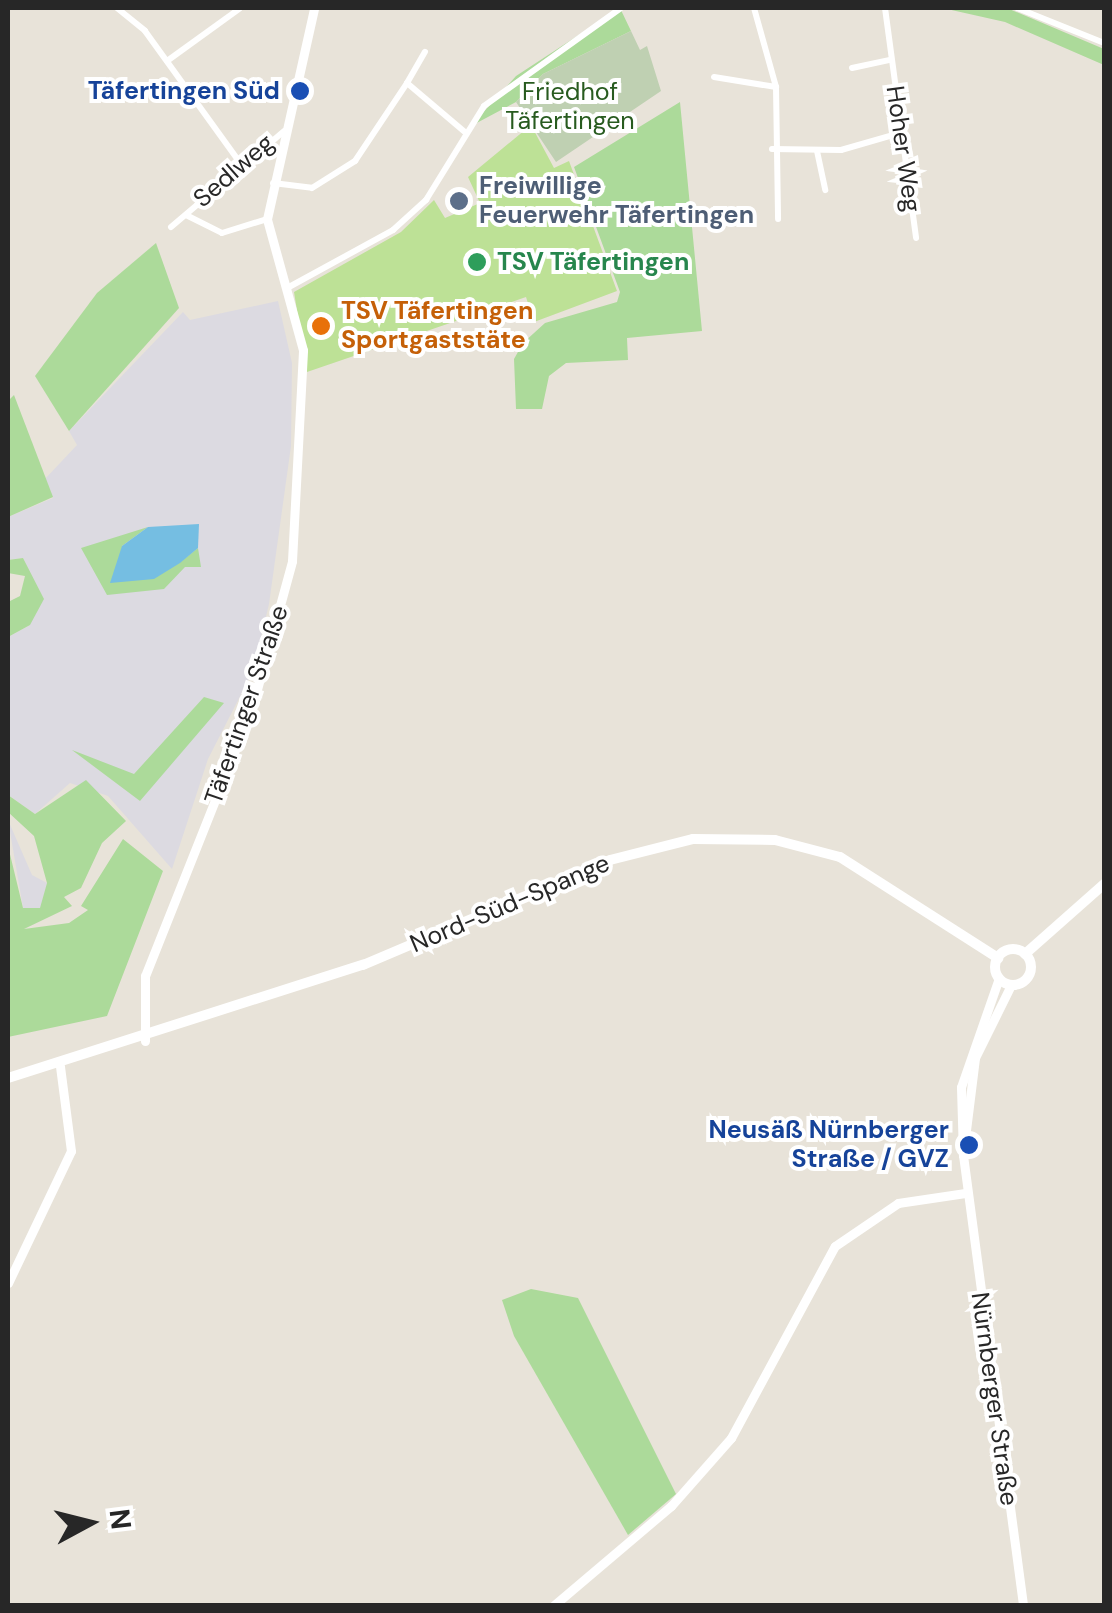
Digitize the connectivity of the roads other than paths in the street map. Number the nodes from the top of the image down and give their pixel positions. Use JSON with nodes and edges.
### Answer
{"nodes":[{"id":1,"x":117,"y":8,"type":"edge"},
{"id":2,"x":314,"y":8,"type":"edge"},
{"id":3,"x":621,"y":8,"type":"edge"},
{"id":4,"x":754,"y":8,"type":"edge"},
{"id":5,"x":884,"y":8,"type":"edge"},
{"id":6,"x":1017,"y":8,"type":"edge"},
{"id":7,"x":238,"y":9,"type":"edge"},
{"id":8,"x":1104,"y":43,"type":"edge"},
{"id":9,"x":425,"y":52,"type":"dead end"},
{"id":10,"x":891,"y":60,"type":"junction"},
{"id":11,"x":167,"y":61,"type":"junction"},
{"id":12,"x":852,"y":68,"type":"dead end"},
{"id":13,"x":714,"y":77,"type":"dead end"},
{"id":14,"x":407,"y":83,"type":"junction"},
{"id":15,"x":776,"y":87,"type":"junction"},
{"id":16,"x":284,"y":131,"type":"junction"},
{"id":17,"x":900,"y":132,"type":"junction"},
{"id":18,"x":466,"y":133,"type":"junction"},
{"id":19,"x":772,"y":149,"type":"junction"},
{"id":20,"x":817,"y":151,"type":"junction"},
{"id":21,"x":241,"y":164,"type":"junction"},
{"id":22,"x":273,"y":183,"type":"junction"},
{"id":23,"x":825,"y":190,"type":"dead end"},
{"id":24,"x":186,"y":214,"type":"junction"},
{"id":25,"x":267,"y":218,"type":"junction"},
{"id":26,"x":778,"y":219,"type":"dead end"},
{"id":27,"x":171,"y":227,"type":"dead end"},
{"id":28,"x":916,"y":238,"type":"dead end"},
{"id":29,"x":289,"y":288,"type":"junction"},
{"id":30,"x":1104,"y":884,"type":"edge"},
{"id":31,"x":1025,"y":954,"type":"junction"},
{"id":32,"x":998,"y":958,"type":"junction"},
{"id":33,"x":999,"y":978,"type":"junction"},
{"id":34,"x":1011,"y":985,"type":"junction"},
{"id":35,"x":145,"y":1040,"type":"junction"},
{"id":36,"x":971,"y":1058,"type":"junction"},
{"id":37,"x":60,"y":1066,"type":"junction"},
{"id":38,"x":8,"y":1078,"type":"edge"},
{"id":39,"x":966,"y":1193,"type":"junction"},
{"id":40,"x":8,"y":1283,"type":"edge"},
{"id":41,"x":554,"y":1606,"type":"edge"},
{"id":42,"x":1024,"y":1606,"type":"edge"}],
"edges":[{"from":1,"to":11,"type":"street"},
{"from":2,"to":16,"type":"street","name":"Täfertinger Straße"},
{"from":3,"to":18,"type":"street"},
{"from":4,"to":15,"type":"street"},
{"from":5,"to":10,"type":"street","name":"Hoher Weg"},
{"from":6,"to":8,"type":"street"},
{"from":7,"to":11,"type":"street"},
{"from":9,"to":14,"type":"street"},
{"from":10,"to":12,"type":"street","name":"Hoher Weg"},
{"from":10,"to":17,"type":"street","name":"Hoher Weg"},
{"from":11,"to":21,"type":"street"},
{"from":13,"to":15,"type":"street"},
{"from":14,"to":18,"type":"street"},
{"from":14,"to":22,"type":"street"},
{"from":15,"to":19,"type":"street"},
{"from":16,"to":21,"type":"street","name":"Sedlweg"},
{"from":16,"to":22,"type":"street","name":"Täfertinger Straße"},
{"from":17,"to":20,"type":"street"},
{"from":17,"to":28,"type":"street","name":"Hoher Weg"},
{"from":18,"to":29,"type":"street"},
{"from":19,"to":20,"type":"street"},
{"from":19,"to":26,"type":"street"},
{"from":20,"to":23,"type":"street"},
{"from":21,"to":24,"type":"street","name":"Sedlweg"},
{"from":22,"to":25,"type":"street","name":"Täfertinger Straße"},
{"from":24,"to":25,"type":"street","name":"Sedlweg"},
{"from":24,"to":27,"type":"street","name":"Sedlweg"},
{"from":25,"to":29,"type":"street","name":"Täfertinger Straße"},
{"from":29,"to":35,"type":"street","name":"Täfertinger Straße"},
{"from":30,"to":31,"type":"main road"},
{"from":31,"to":32,"type":"main road"},
{"from":31,"to":34,"type":"main road"},
{"from":32,"to":33,"type":"main road"},
{"from":32,"to":35,"type":"main road","name":"Nord-Süd-Spange"},
{"from":33,"to":34,"type":"main road"},
{"from":33,"to":36,"type":"street"},
{"from":34,"to":36,"type":"street"},
{"from":35,"to":37,"type":"main road","name":"Nord-Süd-Spange"},
{"from":36,"to":39,"type":"street","name":"Nürnberger Straße"},
{"from":37,"to":38,"type":"main road","name":"Nord-Süd-Spange"},
{"from":37,"to":40,"type":"street"},
{"from":39,"to":41,"type":"street"},
{"from":39,"to":42,"type":"street","name":"Nürnberger Straße"}]}
